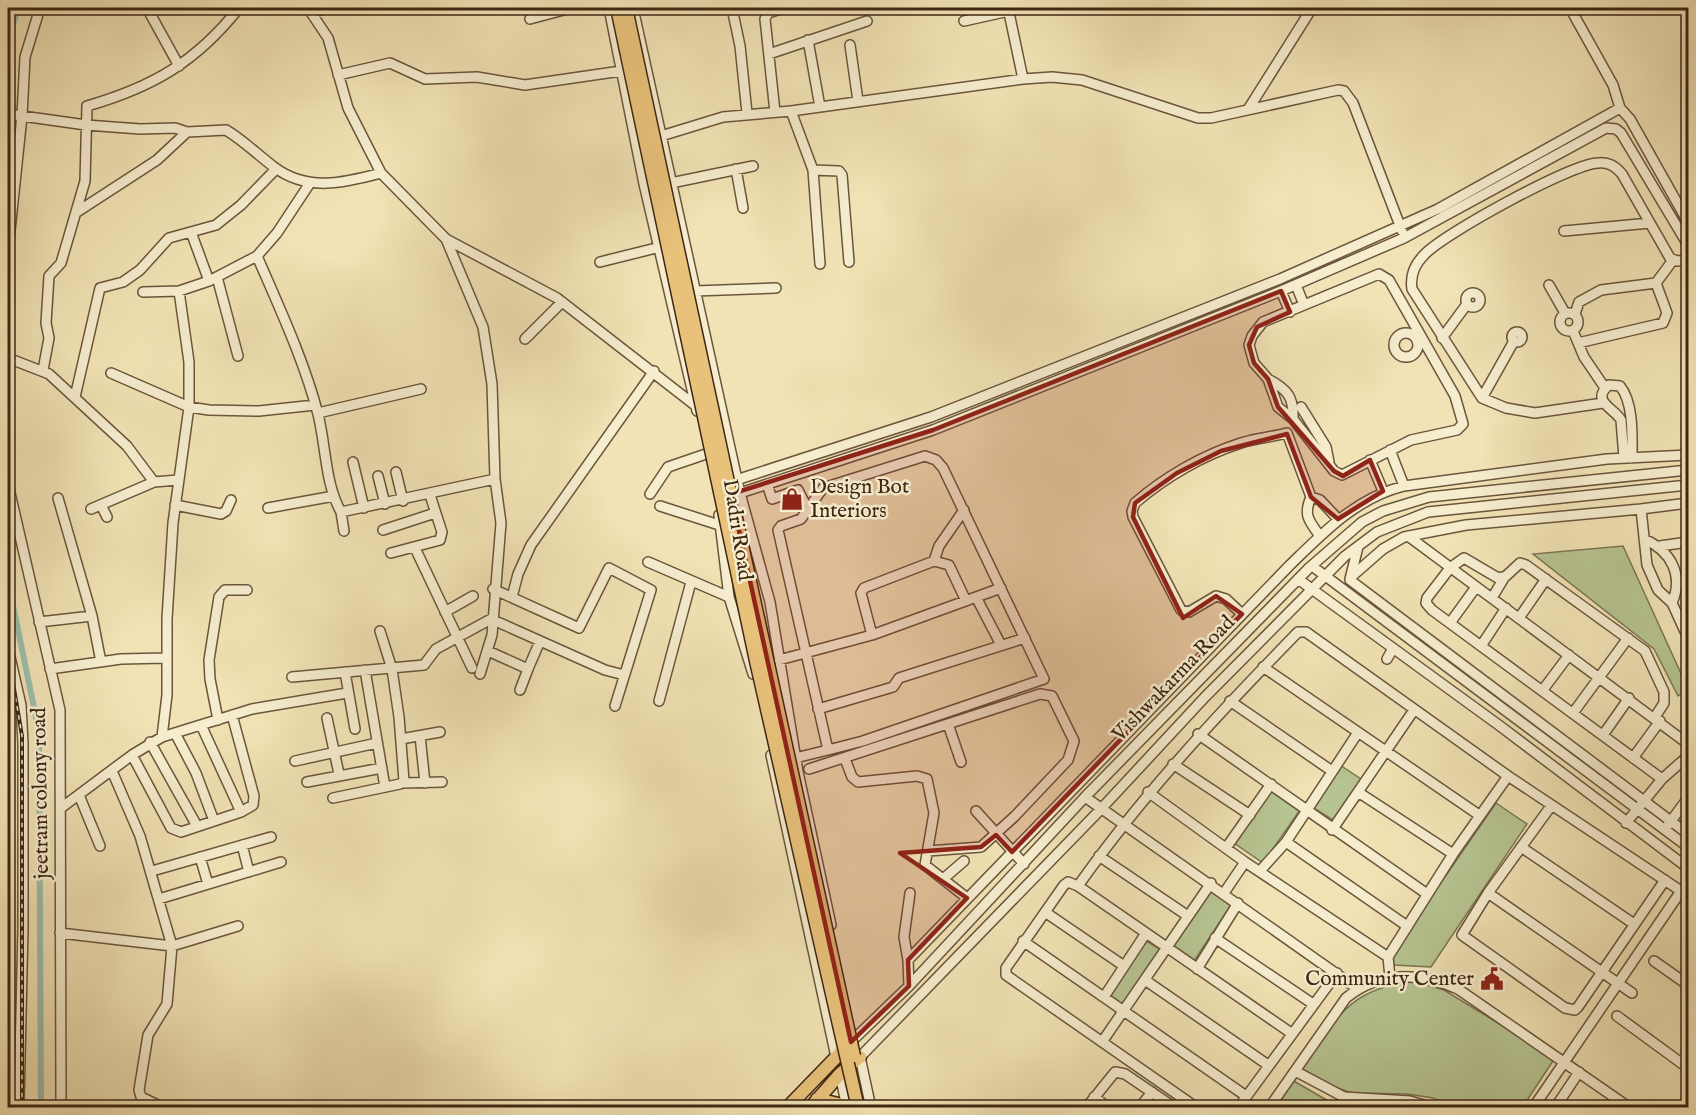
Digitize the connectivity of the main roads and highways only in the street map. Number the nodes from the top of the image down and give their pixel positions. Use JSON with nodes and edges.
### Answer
{"nodes":[{"id":1,"x":617,"y":8,"type":"edge"},
{"id":2,"x":626,"y":8,"type":"edge"},
{"id":3,"x":854,"y":1039,"type":"road end"},
{"id":4,"x":860,"y":1057,"type":"road end"},
{"id":5,"x":814,"y":1103,"type":"edge"},
{"id":6,"x":787,"y":1107,"type":"edge"},
{"id":7,"x":851,"y":1107,"type":"edge"},
{"id":8,"x":866,"y":1107,"type":"edge"}],
"edges":[{"from":1,"to":7,"type":"main road","bridge":true},
{"from":2,"to":8,"type":"main road","bridge":true},
{"from":3,"to":6,"type":"main road","name":"Vishwakarma Road"},
{"from":4,"to":5,"type":"main road","name":"Vishwakarma Road"},
{"from":5,"to":7,"type":"main road"}]}
